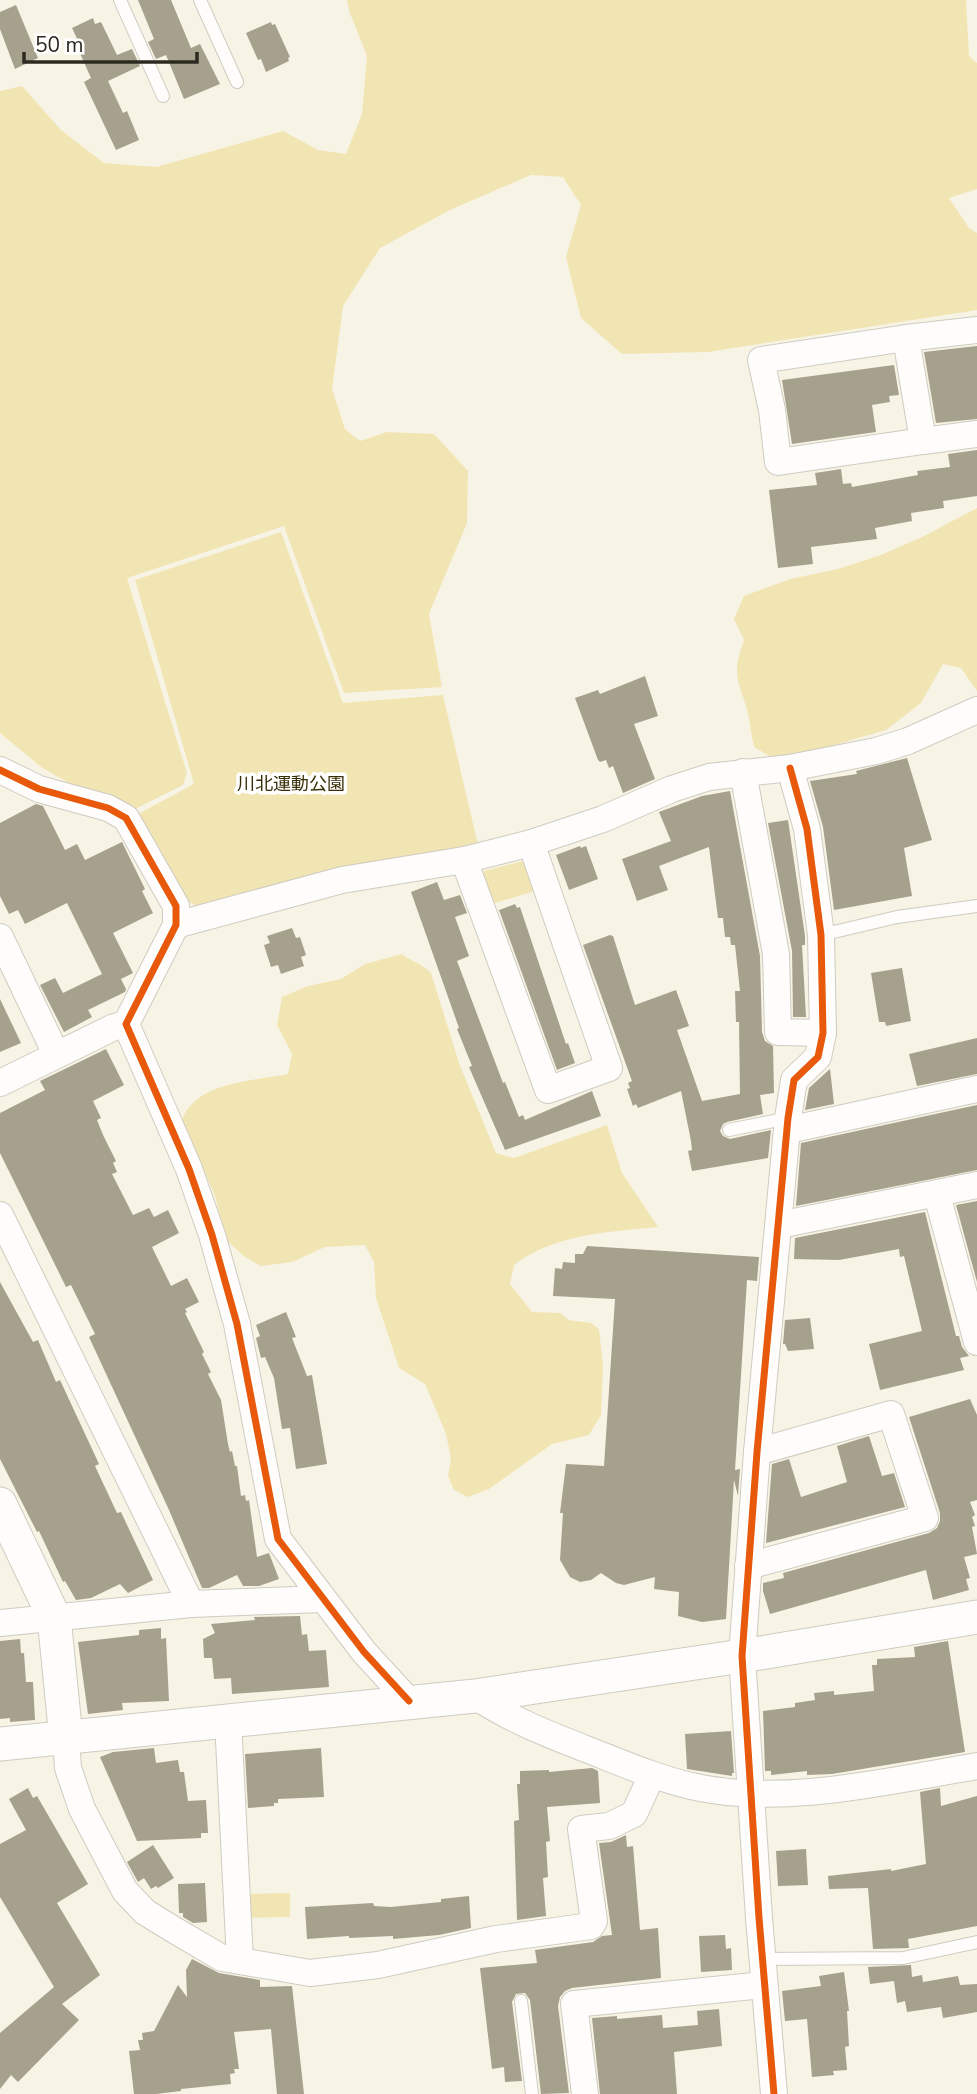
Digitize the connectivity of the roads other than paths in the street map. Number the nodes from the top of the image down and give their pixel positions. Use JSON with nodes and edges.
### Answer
{"nodes":[{"id":1,"x":120,"y":0,"type":"edge"},
{"id":2,"x":200,"y":0,"type":"edge"},
{"id":3,"x":236,"y":82,"type":"dead end"},
{"id":4,"x":163,"y":96,"type":"dead end"},
{"id":5,"x":977,"y":330,"type":"edge"},
{"id":6,"x":906,"y":338,"type":"junction"},
{"id":7,"x":977,"y":434,"type":"edge"},
{"id":8,"x":923,"y":442,"type":"junction"},
{"id":9,"x":977,"y":710,"type":"edge"},
{"id":10,"x":790,"y":768,"type":"junction"},
{"id":11,"x":0,"y":770,"type":"edge"},
{"id":12,"x":743,"y":772,"type":"junction"},
{"id":13,"x":531,"y":843,"type":"junction"},
{"id":14,"x":464,"y":860,"type":"junction"},
{"id":15,"x":977,"y":906,"type":"edge"},
{"id":16,"x":176,"y":925,"type":"junction"},
{"id":17,"x":821,"y":935,"type":"junction"},
{"id":18,"x":0,"y":937,"type":"edge"},
{"id":19,"x":126,"y":1024,"type":"junction"},
{"id":20,"x":823,"y":1033,"type":"junction"},
{"id":21,"x":56,"y":1054,"type":"junction"},
{"id":22,"x":0,"y":1083,"type":"edge"},
{"id":23,"x":977,"y":1089,"type":"edge"},
{"id":24,"x":788,"y":1124,"type":"junction"},
{"id":25,"x":729,"y":1130,"type":"dead end"},
{"id":26,"x":977,"y":1185,"type":"edge"},
{"id":27,"x":937,"y":1195,"type":"junction"},
{"id":28,"x":0,"y":1215,"type":"edge"},
{"id":29,"x":779,"y":1225,"type":"junction"},
{"id":30,"x":971,"y":1299,"type":"edge"},
{"id":31,"x":977,"y":1342,"type":"edge"},
{"id":32,"x":757,"y":1452,"type":"junction"},
{"id":33,"x":0,"y":1504,"type":"edge"},
{"id":34,"x":748,"y":1566,"type":"junction"},
{"id":35,"x":322,"y":1599,"type":"junction"},
{"id":36,"x":191,"y":1605,"type":"junction"},
{"id":37,"x":54,"y":1617,"type":"junction"},
{"id":38,"x":977,"y":1617,"type":"edge"},
{"id":39,"x":0,"y":1623,"type":"edge"},
{"id":40,"x":742,"y":1657,"type":"junction"},
{"id":41,"x":475,"y":1696,"type":"junction"},
{"id":42,"x":409,"y":1701,"type":"junction"},
{"id":43,"x":228,"y":1720,"type":"junction"},
{"id":44,"x":66,"y":1738,"type":"junction"},
{"id":45,"x":0,"y":1744,"type":"edge"},
{"id":46,"x":977,"y":1766,"type":"edge"},
{"id":47,"x":652,"y":1775,"type":"junction"},
{"id":48,"x":753,"y":1795,"type":"junction"},
{"id":49,"x":977,"y":1942,"type":"edge"},
{"id":50,"x":240,"y":1961,"type":"junction"},
{"id":51,"x":764,"y":1972,"type":"junction"},
{"id":52,"x":521,"y":2001,"type":"dead end"},
{"id":53,"x":532,"y":2094,"type":"edge"},
{"id":54,"x":585,"y":2094,"type":"edge"},
{"id":55,"x":775,"y":2094,"type":"edge"}],
"edges":[{"from":1,"to":4,"type":"lane"},
{"from":2,"to":3,"type":"lane"},
{"from":5,"to":6,"type":"street"},
{"from":6,"to":8,"type":"street"},
{"from":6,"to":8,"type":"street"},
{"from":7,"to":8,"type":"street"},
{"from":9,"to":10,"type":"street"},
{"from":10,"to":12,"type":"street"},
{"from":10,"to":17,"type":"street"},
{"from":11,"to":16,"type":"street"},
{"from":12,"to":13,"type":"street"},
{"from":12,"to":20,"type":"street"},
{"from":13,"to":14,"type":"street"},
{"from":13,"to":14,"type":"street"},
{"from":14,"to":16,"type":"street"},
{"from":15,"to":17,"type":"lane"},
{"from":16,"to":19,"type":"street"},
{"from":17,"to":20,"type":"street"},
{"from":18,"to":21,"type":"street"},
{"from":19,"to":21,"type":"street"},
{"from":19,"to":35,"type":"street"},
{"from":20,"to":24,"type":"street"},
{"from":21,"to":22,"type":"street"},
{"from":23,"to":24,"type":"street"},
{"from":24,"to":25,"type":"lane"},
{"from":24,"to":29,"type":"street"},
{"from":26,"to":27,"type":"street"},
{"from":27,"to":29,"type":"street"},
{"from":27,"to":30,"type":"street"},
{"from":28,"to":36,"type":"street"},
{"from":29,"to":32,"type":"street"},
{"from":30,"to":31,"type":"street"},
{"from":32,"to":34,"type":"street"},
{"from":32,"to":34,"type":"street"},
{"from":33,"to":37,"type":"street"},
{"from":34,"to":40,"type":"street"},
{"from":35,"to":36,"type":"street"},
{"from":35,"to":42,"type":"street"},
{"from":36,"to":37,"type":"street"},
{"from":37,"to":39,"type":"street"},
{"from":37,"to":44,"type":"street"},
{"from":38,"to":40,"type":"street"},
{"from":40,"to":41,"type":"street"},
{"from":40,"to":48,"type":"street"},
{"from":41,"to":42,"type":"street"},
{"from":41,"to":47,"type":"street"},
{"from":42,"to":43,"type":"street"},
{"from":43,"to":44,"type":"street"},
{"from":43,"to":50,"type":"street"},
{"from":44,"to":45,"type":"street"},
{"from":44,"to":50,"type":"street"},
{"from":46,"to":48,"type":"street"},
{"from":47,"to":48,"type":"street"},
{"from":47,"to":50,"type":"street"},
{"from":48,"to":51,"type":"street"},
{"from":49,"to":51,"type":"lane"},
{"from":51,"to":54,"type":"street"},
{"from":51,"to":55,"type":"street"},
{"from":52,"to":53,"type":"lane"}]}
